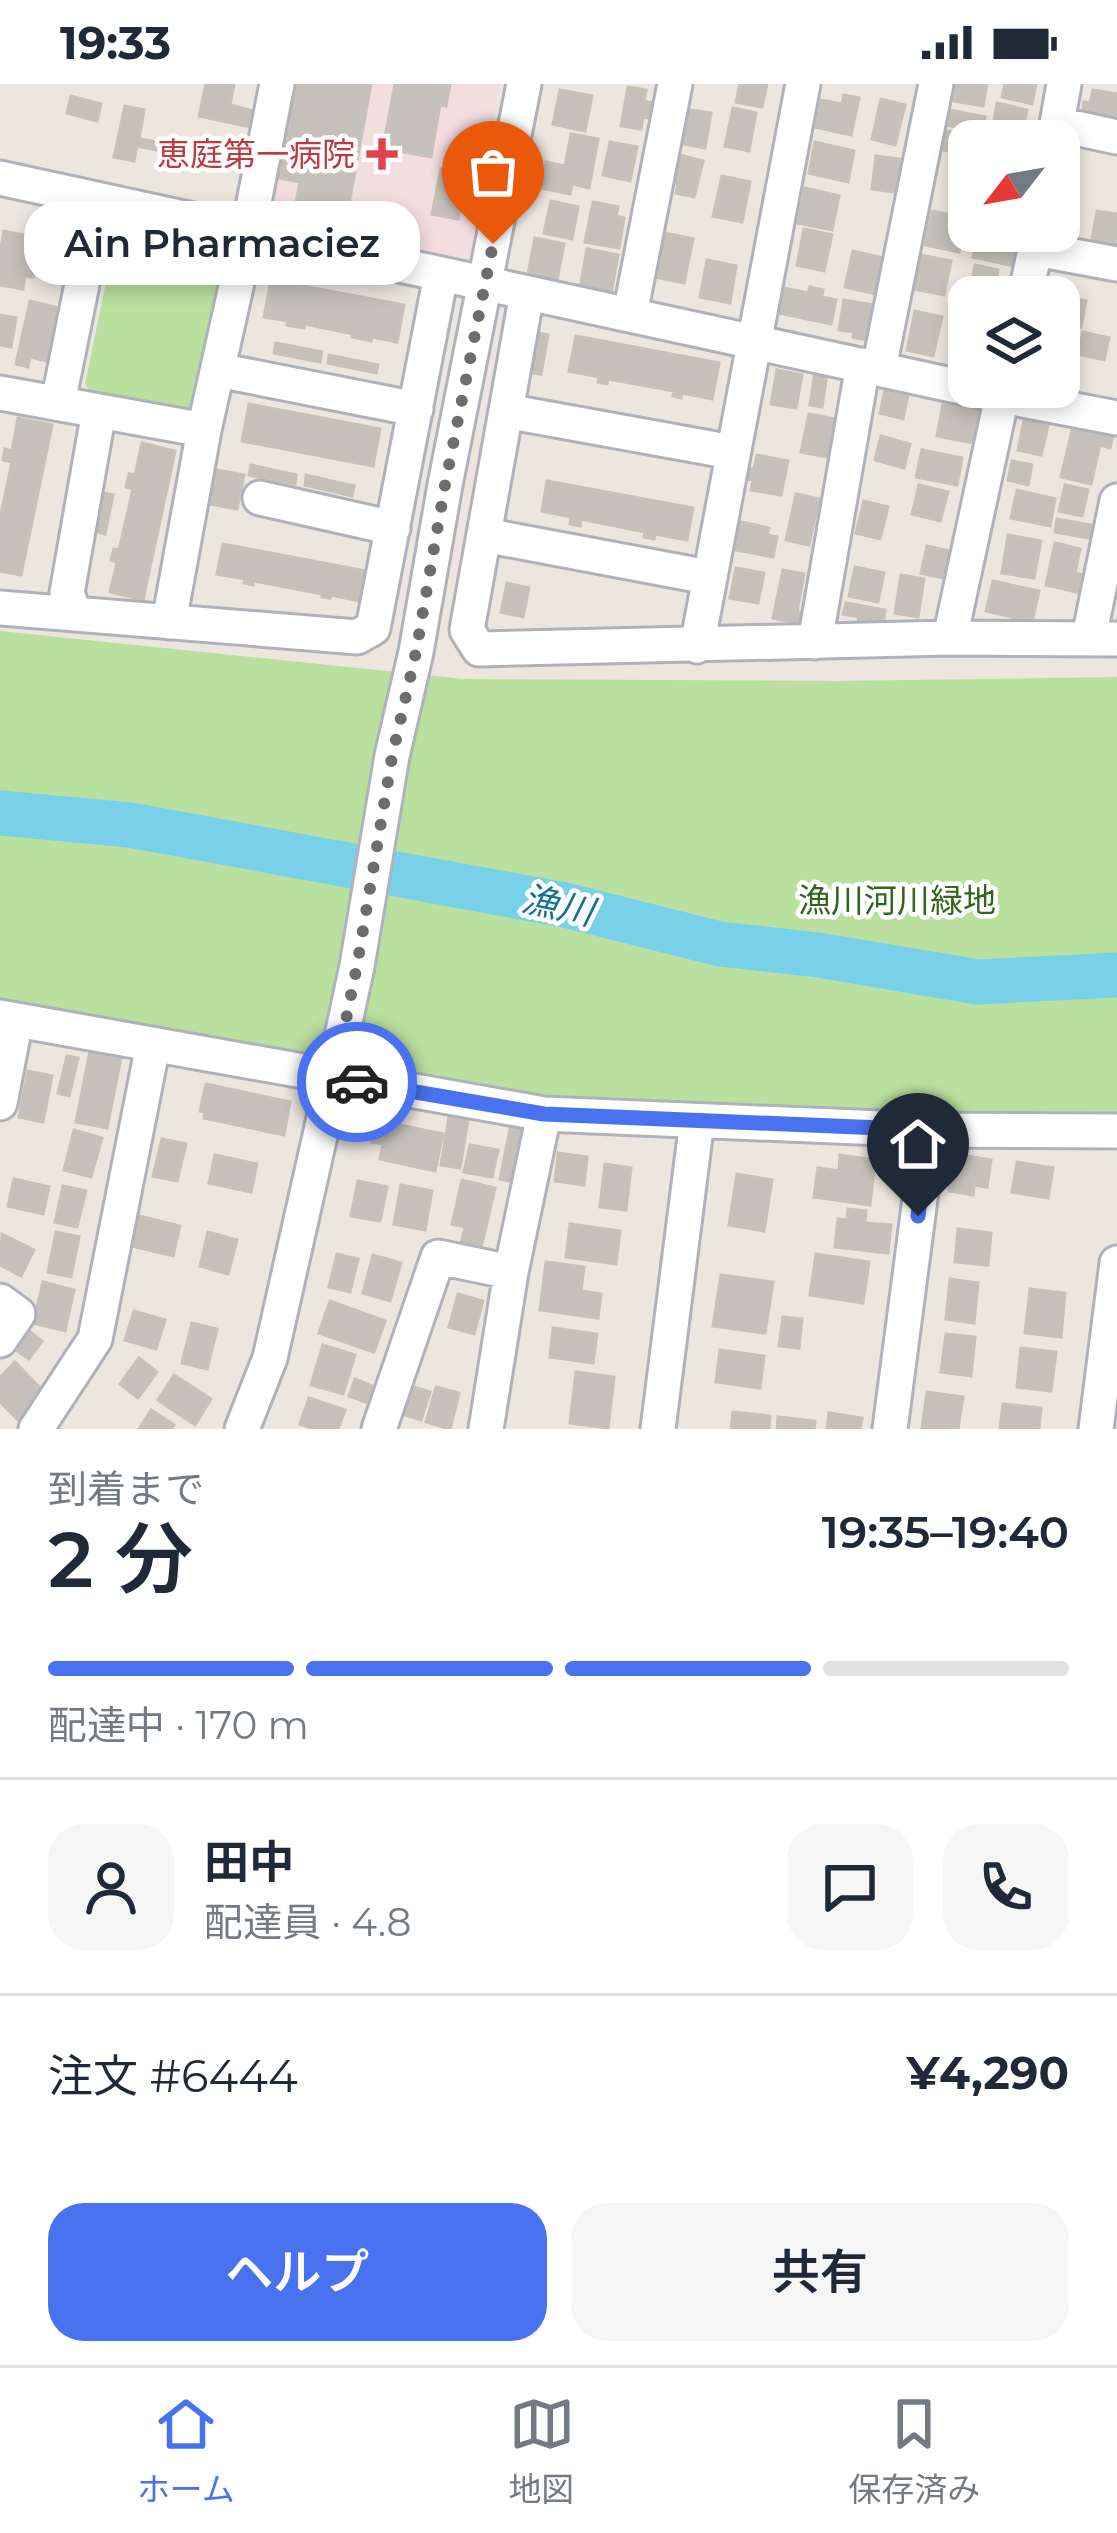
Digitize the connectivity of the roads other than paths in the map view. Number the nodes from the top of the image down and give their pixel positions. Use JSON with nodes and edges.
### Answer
{"nodes":[{"id":1,"x":277,"y":84,"type":"edge"},
{"id":2,"x":524,"y":84,"type":"edge"},
{"id":3,"x":675,"y":84,"type":"edge"},
{"id":4,"x":803,"y":84,"type":"edge"},
{"id":5,"x":935,"y":84,"type":"edge"},
{"id":6,"x":1064,"y":84,"type":"edge"},
{"id":7,"x":1057,"y":120,"type":"edge"},
{"id":8,"x":1080,"y":134,"type":"edge"},
{"id":9,"x":1117,"y":136,"type":"edge"},
{"id":10,"x":0,"y":178,"type":"edge"},
{"id":11,"x":100,"y":200,"type":"junction"},
{"id":12,"x":248,"y":233,"type":"junction"},
{"id":13,"x":1079,"y":252,"type":"edge"},
{"id":14,"x":1117,"y":263,"type":"edge"},
{"id":15,"x":442,"y":274,"type":"junction"},
{"id":16,"x":485,"y":284,"type":"junction"},
{"id":17,"x":526,"y":292,"type":"junction"},
{"id":18,"x":629,"y":314,"type":"junction"},
{"id":19,"x":755,"y":340,"type":"junction"},
{"id":20,"x":871,"y":366,"type":"junction"},
{"id":21,"x":218,"y":370,"type":"junction"},
{"id":22,"x":948,"y":381,"type":"edge"},
{"id":23,"x":0,"y":393,"type":"edge"},
{"id":24,"x":58,"y":403,"type":"junction"},
{"id":25,"x":999,"y":408,"type":"edge"},
{"id":26,"x":1075,"y":408,"type":"edge"},
{"id":27,"x":416,"y":409,"type":"junction"},
{"id":28,"x":99,"y":411,"type":"junction"},
{"id":29,"x":506,"y":411,"type":"junction"},
{"id":30,"x":1117,"y":418,"type":"edge"},
{"id":31,"x":204,"y":430,"type":"junction"},
{"id":32,"x":732,"y":452,"type":"junction"},
{"id":33,"x":260,"y":498,"type":"dead end"},
{"id":34,"x":1117,"y":501,"type":"edge"},
{"id":35,"x":393,"y":528,"type":"junction"},
{"id":36,"x":484,"y":536,"type":"junction"},
{"id":37,"x":708,"y":577,"type":"junction"},
{"id":38,"x":0,"y":608,"type":"edge"},
{"id":39,"x":74,"y":613,"type":"junction"},
{"id":40,"x":170,"y":622,"type":"junction"},
{"id":41,"x":950,"y":638,"type":"junction"},
{"id":42,"x":1103,"y":638,"type":"edge"},
{"id":43,"x":814,"y":642,"type":"junction"},
{"id":44,"x":697,"y":646,"type":"junction"},
{"id":45,"x":8,"y":1018,"type":"edge"},
{"id":46,"x":153,"y":1045,"type":"junction"},
{"id":47,"x":334,"y":1078,"type":"junction"},
{"id":48,"x":0,"y":1102,"type":"edge"},
{"id":49,"x":544,"y":1114,"type":"junction"},
{"id":50,"x":697,"y":1121,"type":"junction"},
{"id":51,"x":929,"y":1130,"type":"junction"},
{"id":52,"x":1117,"y":1131,"type":"edge"},
{"id":53,"x":1117,"y":1264,"type":"edge"},
{"id":54,"x":511,"y":1272,"type":"junction"},
{"id":55,"x":0,"y":1301,"type":"edge"},
{"id":56,"x":0,"y":1340,"type":"edge"},
{"id":57,"x":36,"y":1429,"type":"edge"},
{"id":58,"x":242,"y":1429,"type":"edge"},
{"id":59,"x":379,"y":1429,"type":"edge"},
{"id":60,"x":486,"y":1429,"type":"edge"},
{"id":61,"x":658,"y":1429,"type":"edge"},
{"id":62,"x":890,"y":1429,"type":"edge"},
{"id":63,"x":1096,"y":1429,"type":"edge"}],
"edges":[{"from":1,"to":12,"type":"street"},
{"from":2,"to":16,"type":"street"},
{"from":3,"to":18,"type":"street"},
{"from":4,"to":19,"type":"street"},
{"from":5,"to":20,"type":"street"},
{"from":6,"to":7,"type":"street"},
{"from":8,"to":9,"type":"street"},
{"from":10,"to":11,"type":"street"},
{"from":11,"to":12,"type":"street"},
{"from":11,"to":24,"type":"street"},
{"from":12,"to":15,"type":"street"},
{"from":12,"to":21,"type":"street"},
{"from":13,"to":14,"type":"street"},
{"from":15,"to":16,"type":"street"},
{"from":15,"to":27,"type":"street"},
{"from":16,"to":17,"type":"street"},
{"from":16,"to":47,"type":"street"},
{"from":17,"to":18,"type":"street"},
{"from":17,"to":29,"type":"street"},
{"from":18,"to":19,"type":"street"},
{"from":19,"to":20,"type":"street"},
{"from":19,"to":32,"type":"street"},
{"from":20,"to":22,"type":"street"},
{"from":20,"to":43,"type":"street"},
{"from":21,"to":27,"type":"street"},
{"from":21,"to":31,"type":"street"},
{"from":23,"to":24,"type":"street"},
{"from":24,"to":28,"type":"street"},
{"from":25,"to":41,"type":"street"},
{"from":26,"to":30,"type":"street"},
{"from":27,"to":35,"type":"street"},
{"from":28,"to":31,"type":"street"},
{"from":28,"to":39,"type":"street"},
{"from":29,"to":32,"type":"street"},
{"from":29,"to":36,"type":"street"},
{"from":31,"to":40,"type":"street"},
{"from":32,"to":37,"type":"street"},
{"from":33,"to":35,"type":"street"},
{"from":34,"to":42,"type":"street"},
{"from":35,"to":40,"type":"street"},
{"from":36,"to":37,"type":"street"},
{"from":36,"to":44,"type":"street"},
{"from":37,"to":44,"type":"street"},
{"from":38,"to":39,"type":"street"},
{"from":39,"to":40,"type":"street"},
{"from":41,"to":42,"type":"street"},
{"from":41,"to":43,"type":"street"},
{"from":43,"to":44,"type":"street"},
{"from":45,"to":46,"type":"street"},
{"from":45,"to":48,"type":"street"},
{"from":46,"to":47,"type":"street"},
{"from":46,"to":57,"type":"street"},
{"from":47,"to":49,"type":"street"},
{"from":47,"to":58,"type":"street"},
{"from":49,"to":50,"type":"street"},
{"from":49,"to":54,"type":"street"},
{"from":50,"to":51,"type":"street"},
{"from":50,"to":61,"type":"street"},
{"from":51,"to":52,"type":"street"},
{"from":51,"to":62,"type":"street"},
{"from":53,"to":63,"type":"street"},
{"from":54,"to":59,"type":"street"},
{"from":54,"to":60,"type":"street"},
{"from":55,"to":56,"type":"street"}]}
